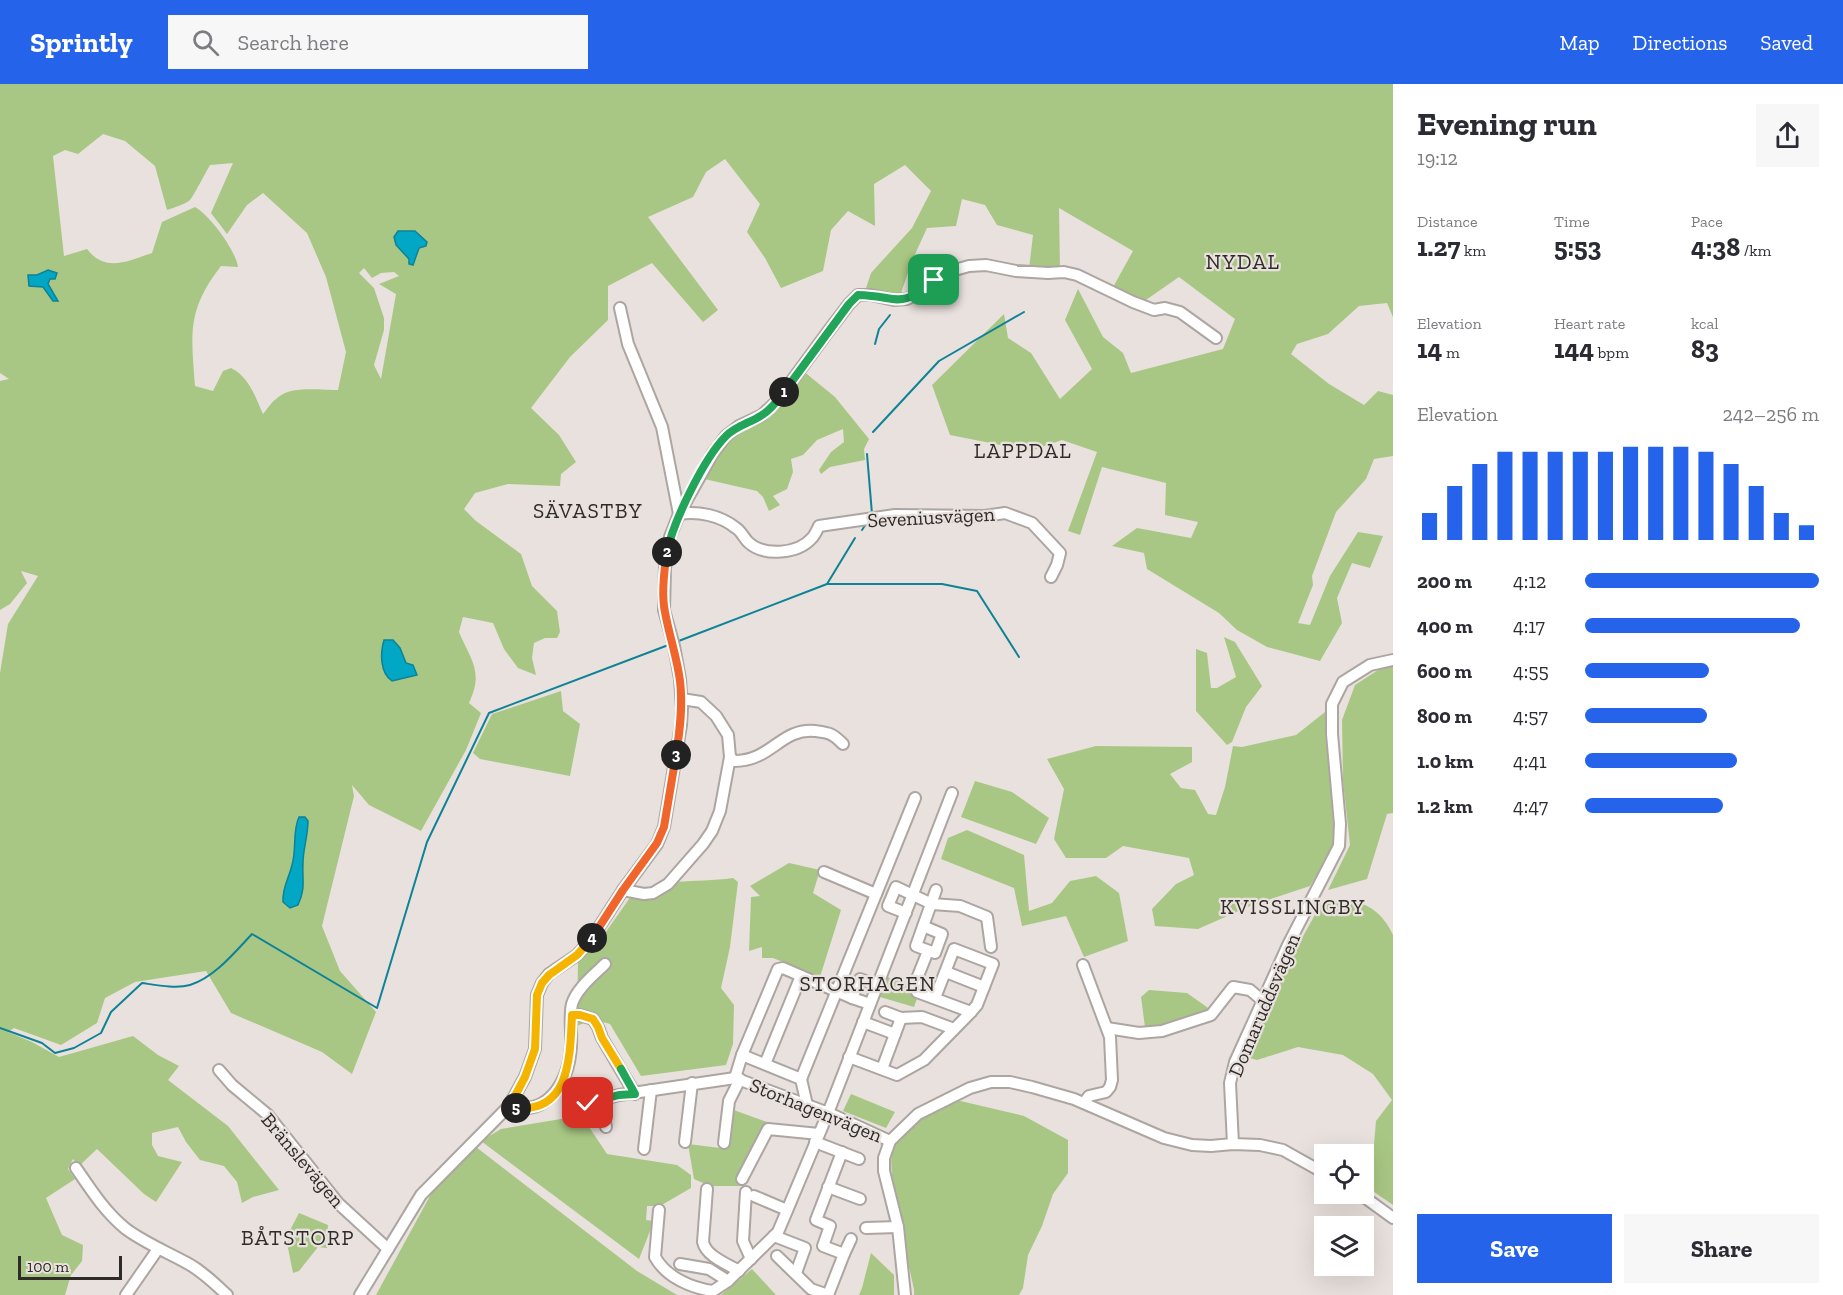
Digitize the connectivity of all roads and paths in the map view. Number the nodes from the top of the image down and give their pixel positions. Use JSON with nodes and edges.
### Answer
{"nodes":[{"id":1,"x":620,"y":309,"type":"dead end"},
{"id":2,"x":1216,"y":338,"type":"dead end"},
{"id":3,"x":679,"y":514,"type":"junction"},
{"id":4,"x":1051,"y":577,"type":"dead end"},
{"id":5,"x":1393,"y":660,"type":"edge"},
{"id":6,"x":682,"y":699,"type":"junction"},
{"id":7,"x":843,"y":744,"type":"dead end"},
{"id":8,"x":730,"y":757,"type":"junction"},
{"id":9,"x":952,"y":793,"type":"dead end"},
{"id":10,"x":915,"y":798,"type":"dead end"},
{"id":11,"x":824,"y":872,"type":"dead end"},
{"id":12,"x":882,"y":881,"type":"junction"},
{"id":13,"x":896,"y":887,"type":"junction"},
{"id":14,"x":623,"y":890,"type":"junction"},
{"id":15,"x":936,"y":890,"type":"dead end"},
{"id":16,"x":914,"y":894,"type":"junction"},
{"id":17,"x":875,"y":897,"type":"junction"},
{"id":18,"x":932,"y":904,"type":"junction"},
{"id":19,"x":889,"y":906,"type":"junction"},
{"id":20,"x":906,"y":914,"type":"junction"},
{"id":21,"x":923,"y":926,"type":"junction"},
{"id":22,"x":991,"y":947,"type":"dead end"},
{"id":23,"x":931,"y":952,"type":"junction"},
{"id":24,"x":950,"y":959,"type":"junction"},
{"id":25,"x":605,"y":964,"type":"dead end"},
{"id":26,"x":1083,"y":965,"type":"dead end"},
{"id":27,"x":946,"y":972,"type":"junction"},
{"id":28,"x":801,"y":976,"type":"junction"},
{"id":29,"x":878,"y":986,"type":"junction"},
{"id":30,"x":984,"y":987,"type":"junction"},
{"id":31,"x":837,"y":992,"type":"junction"},
{"id":32,"x":852,"y":998,"type":"junction"},
{"id":33,"x":935,"y":998,"type":"junction"},
{"id":34,"x":1263,"y":1001,"type":"junction"},
{"id":35,"x":870,"y":1004,"type":"junction"},
{"id":36,"x":885,"y":1012,"type":"dead end"},
{"id":37,"x":971,"y":1012,"type":"junction"},
{"id":38,"x":572,"y":1015,"type":"junction"},
{"id":39,"x":901,"y":1018,"type":"junction"},
{"id":40,"x":863,"y":1022,"type":"junction"},
{"id":41,"x":1107,"y":1028,"type":"junction"},
{"id":42,"x":954,"y":1029,"type":"junction"},
{"id":43,"x":895,"y":1035,"type":"junction"},
{"id":44,"x":742,"y":1055,"type":"junction"},
{"id":45,"x":849,"y":1057,"type":"junction"},
{"id":46,"x":765,"y":1064,"type":"junction"},
{"id":47,"x":882,"y":1069,"type":"junction"},
{"id":48,"x":219,"y":1070,"type":"dead end"},
{"id":49,"x":737,"y":1078,"type":"junction"},
{"id":50,"x":801,"y":1079,"type":"junction"},
{"id":51,"x":692,"y":1083,"type":"junction"},
{"id":52,"x":651,"y":1090,"type":"junction"},
{"id":53,"x":635,"y":1094,"type":"junction"},
{"id":54,"x":601,"y":1101,"type":"junction"},
{"id":55,"x":588,"y":1103,"type":"dead end"},
{"id":56,"x":1084,"y":1103,"type":"junction"},
{"id":57,"x":807,"y":1106,"type":"junction"},
{"id":58,"x":509,"y":1107,"type":"junction"},
{"id":59,"x":828,"y":1113,"type":"junction"},
{"id":60,"x":606,"y":1127,"type":"dead end"},
{"id":61,"x":817,"y":1138,"type":"junction"},
{"id":62,"x":890,"y":1141,"type":"junction"},
{"id":63,"x":685,"y":1142,"type":"dead end"},
{"id":64,"x":724,"y":1143,"type":"dead end"},
{"id":65,"x":1233,"y":1144,"type":"junction"},
{"id":66,"x":644,"y":1149,"type":"dead end"},
{"id":67,"x":842,"y":1152,"type":"junction"},
{"id":68,"x":859,"y":1159,"type":"dead end"},
{"id":69,"x":1314,"y":1167,"type":"edge"},
{"id":70,"x":76,"y":1168,"type":"dead end"},
{"id":71,"x":742,"y":1179,"type":"dead end"},
{"id":72,"x":828,"y":1187,"type":"junction"},
{"id":73,"x":707,"y":1189,"type":"dead end"},
{"id":74,"x":860,"y":1198,"type":"dead end"},
{"id":75,"x":1374,"y":1204,"type":"edge"},
{"id":76,"x":659,"y":1210,"type":"dead end"},
{"id":77,"x":787,"y":1210,"type":"junction"},
{"id":78,"x":1393,"y":1218,"type":"edge"},
{"id":79,"x":898,"y":1227,"type":"junction"},
{"id":80,"x":866,"y":1228,"type":"dead end"},
{"id":81,"x":774,"y":1236,"type":"junction"},
{"id":82,"x":851,"y":1239,"type":"dead end"},
{"id":83,"x":824,"y":1244,"type":"junction"},
{"id":84,"x":805,"y":1248,"type":"junction"},
{"id":85,"x":158,"y":1249,"type":"junction"},
{"id":86,"x":388,"y":1250,"type":"junction"},
{"id":87,"x":844,"y":1254,"type":"junction"},
{"id":88,"x":777,"y":1256,"type":"dead end"},
{"id":89,"x":751,"y":1258,"type":"junction"},
{"id":90,"x":680,"y":1264,"type":"dead end"},
{"id":91,"x":739,"y":1271,"type":"junction"},
{"id":92,"x":796,"y":1273,"type":"junction"},
{"id":93,"x":728,"y":1281,"type":"junction"},
{"id":94,"x":704,"y":1292,"type":"edge"},
{"id":95,"x":126,"y":1295,"type":"edge"},
{"id":96,"x":226,"y":1295,"type":"edge"},
{"id":97,"x":360,"y":1295,"type":"edge"},
{"id":98,"x":905,"y":1295,"type":"edge"}],
"edges":[{"from":1,"to":3,"type":"street"},
{"from":2,"to":3,"type":"street"},
{"from":3,"to":4,"type":"street","name":"Seveniusvägen"},
{"from":3,"to":6,"type":"street"},
{"from":5,"to":34,"type":"street","name":"Domaruddsvägen"},
{"from":6,"to":8,"type":"street"},
{"from":6,"to":14,"type":"street"},
{"from":7,"to":8,"type":"street"},
{"from":8,"to":14,"type":"street"},
{"from":9,"to":16,"type":"street"},
{"from":10,"to":12,"type":"street"},
{"from":11,"to":17,"type":"street"},
{"from":12,"to":13,"type":"street"},
{"from":12,"to":17,"type":"street"},
{"from":13,"to":16,"type":"street"},
{"from":13,"to":19,"type":"street"},
{"from":14,"to":58,"type":"street"},
{"from":15,"to":18,"type":"street"},
{"from":16,"to":18,"type":"street"},
{"from":16,"to":20,"type":"street"},
{"from":17,"to":19,"type":"street"},
{"from":17,"to":31,"type":"street"},
{"from":18,"to":21,"type":"street"},
{"from":18,"to":22,"type":"street"},
{"from":19,"to":20,"type":"street"},
{"from":20,"to":29,"type":"street"},
{"from":21,"to":23,"type":"street"},
{"from":21,"to":23,"type":"street"},
{"from":23,"to":24,"type":"street"},
{"from":23,"to":33,"type":"street"},
{"from":24,"to":27,"type":"street"},
{"from":24,"to":30,"type":"street"},
{"from":25,"to":38,"type":"street"},
{"from":26,"to":41,"type":"street"},
{"from":27,"to":30,"type":"street"},
{"from":27,"to":33,"type":"street"},
{"from":28,"to":31,"type":"street"},
{"from":28,"to":44,"type":"street"},
{"from":28,"to":46,"type":"street"},
{"from":29,"to":32,"type":"street"},
{"from":29,"to":35,"type":"street"},
{"from":30,"to":37,"type":"street"},
{"from":31,"to":32,"type":"street"},
{"from":31,"to":50,"type":"street"},
{"from":32,"to":35,"type":"street"},
{"from":33,"to":37,"type":"street"},
{"from":34,"to":41,"type":"street"},
{"from":34,"to":65,"type":"street","name":"Domaruddsvägen"},
{"from":35,"to":40,"type":"street"},
{"from":36,"to":39,"type":"street"},
{"from":37,"to":42,"type":"street"},
{"from":38,"to":53,"type":"street"},
{"from":38,"to":58,"type":"street"},
{"from":39,"to":42,"type":"street"},
{"from":39,"to":43,"type":"street"},
{"from":40,"to":43,"type":"street"},
{"from":40,"to":45,"type":"street"},
{"from":41,"to":56,"type":"street"},
{"from":42,"to":47,"type":"street"},
{"from":43,"to":47,"type":"street"},
{"from":44,"to":46,"type":"street"},
{"from":44,"to":49,"type":"street"},
{"from":45,"to":47,"type":"street"},
{"from":45,"to":59,"type":"street"},
{"from":46,"to":50,"type":"street"},
{"from":48,"to":86,"type":"street","name":"Bränslevägen"},
{"from":49,"to":51,"type":"street","name":"Storhagenvägen"},
{"from":49,"to":57,"type":"street","name":"Storhagenvägen"},
{"from":49,"to":64,"type":"street"},
{"from":50,"to":57,"type":"street"},
{"from":51,"to":52,"type":"street","name":"Storhagenvägen"},
{"from":51,"to":63,"type":"street"},
{"from":52,"to":53,"type":"street","name":"Storhagenvägen"},
{"from":52,"to":66,"type":"street"},
{"from":53,"to":54,"type":"street","name":"Storhagenvägen"},
{"from":54,"to":55,"type":"street","name":"Storhagenvägen"},
{"from":54,"to":60,"type":"street"},
{"from":56,"to":62,"type":"street"},
{"from":56,"to":65,"type":"street"},
{"from":57,"to":59,"type":"street","name":"Storhagenvägen"},
{"from":58,"to":86,"type":"street"},
{"from":59,"to":61,"type":"street"},
{"from":59,"to":62,"type":"street","name":"Storhagenvägen"},
{"from":61,"to":67,"type":"street"},
{"from":61,"to":71,"type":"street"},
{"from":61,"to":77,"type":"street"},
{"from":62,"to":79,"type":"street"},
{"from":65,"to":69,"type":"street"},
{"from":67,"to":68,"type":"street"},
{"from":67,"to":72,"type":"street"},
{"from":70,"to":85,"type":"street"},
{"from":72,"to":74,"type":"street"},
{"from":72,"to":83,"type":"street"},
{"from":73,"to":91,"type":"street"},
{"from":75,"to":78,"type":"street"},
{"from":76,"to":94,"type":"street"},
{"from":77,"to":81,"type":"street"},
{"from":77,"to":89,"type":"street"},
{"from":79,"to":80,"type":"street"},
{"from":79,"to":98,"type":"street"},
{"from":81,"to":84,"type":"street"},
{"from":81,"to":89,"type":"street"},
{"from":82,"to":87,"type":"street"},
{"from":83,"to":84,"type":"street"},
{"from":83,"to":87,"type":"street"},
{"from":84,"to":92,"type":"street"},
{"from":85,"to":95,"type":"street"},
{"from":85,"to":96,"type":"street"},
{"from":86,"to":97,"type":"street"},
{"from":87,"to":92,"type":"street"},
{"from":88,"to":92,"type":"street"},
{"from":89,"to":91,"type":"street"},
{"from":90,"to":93,"type":"street"},
{"from":91,"to":93,"type":"street"},
{"from":93,"to":94,"type":"street"}]}
